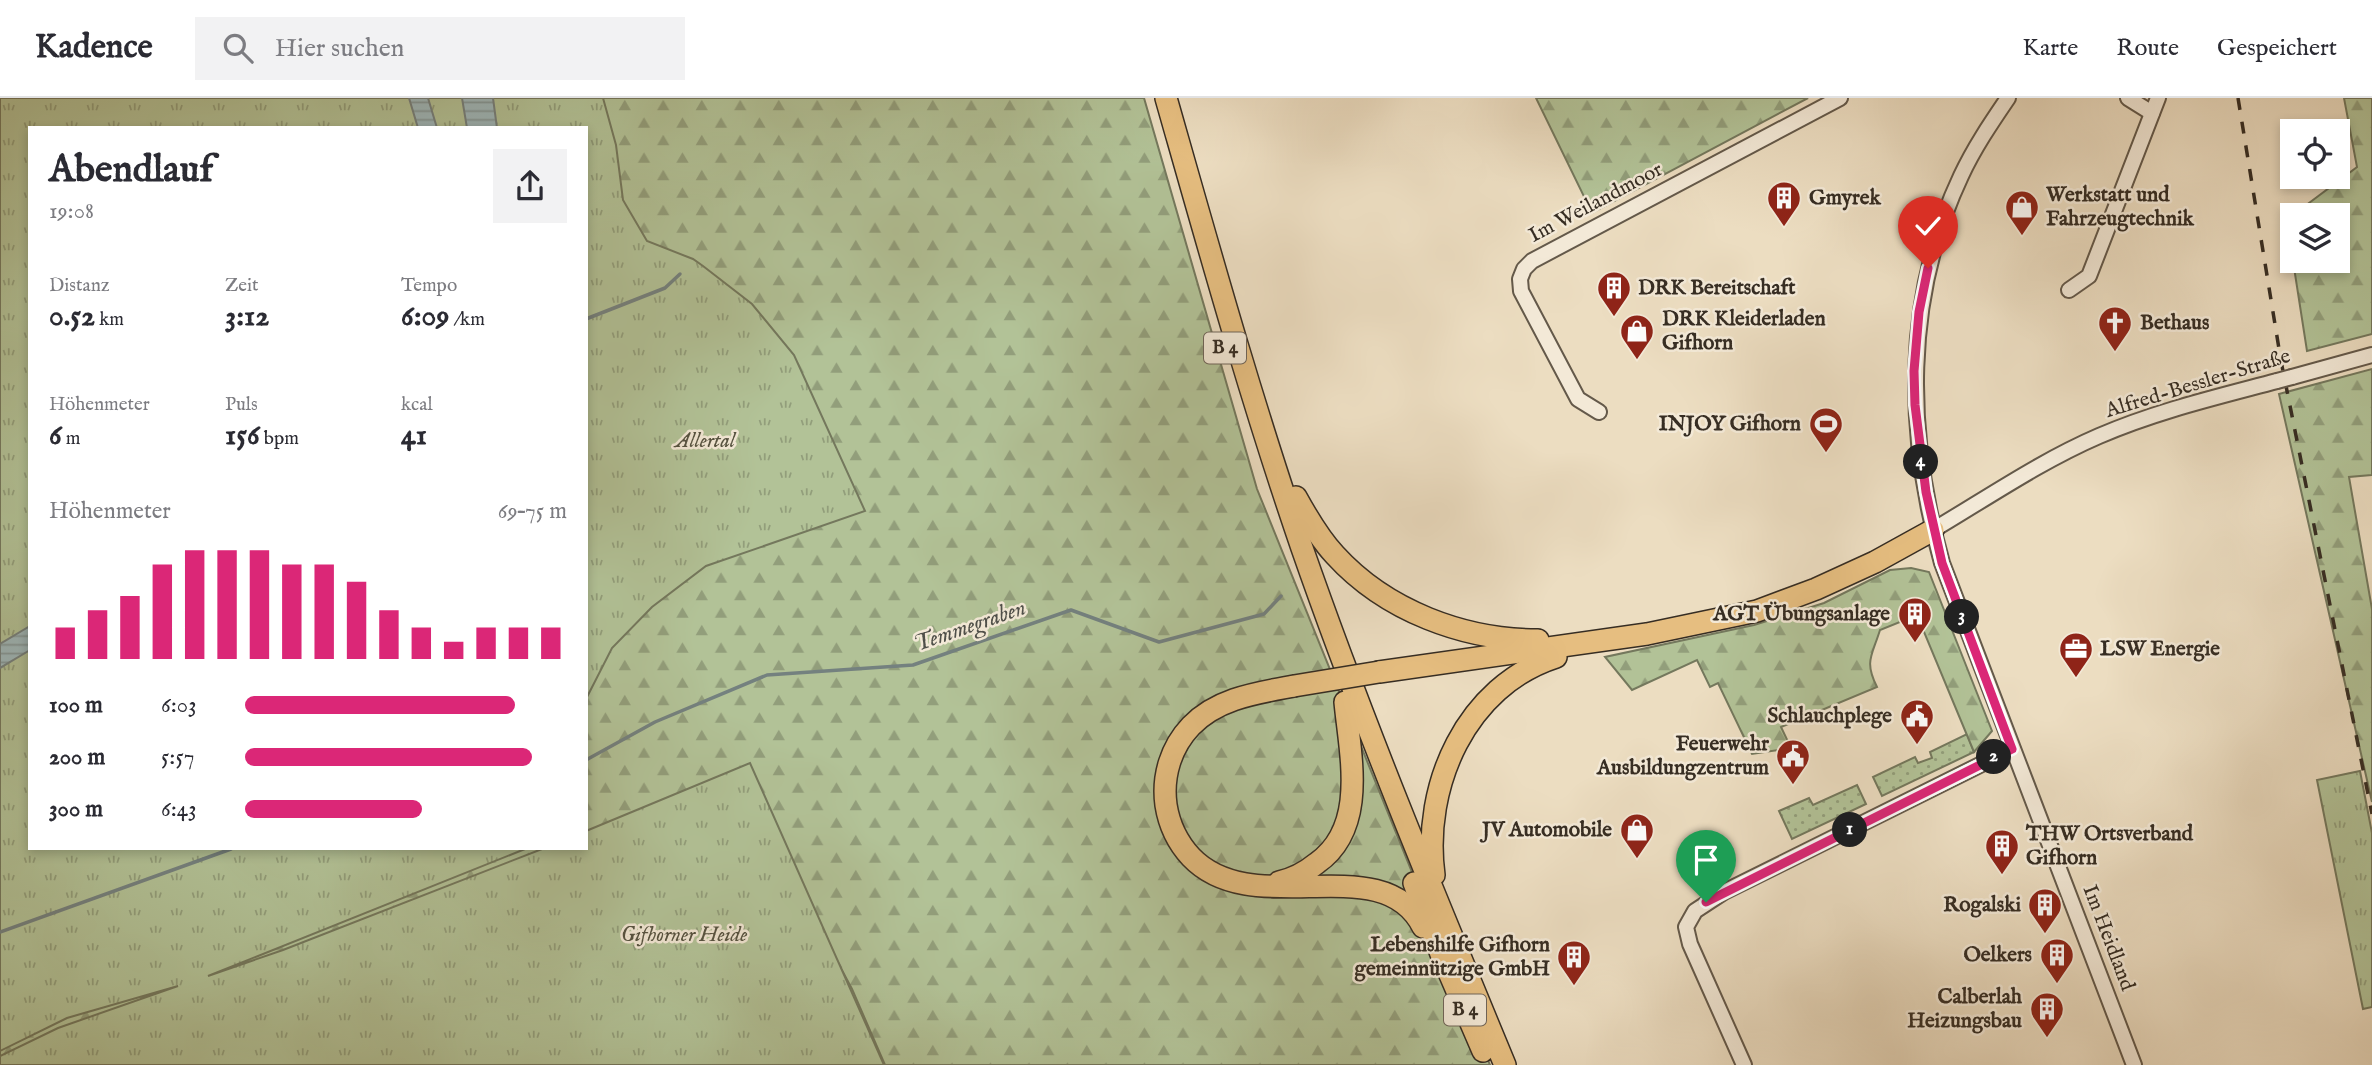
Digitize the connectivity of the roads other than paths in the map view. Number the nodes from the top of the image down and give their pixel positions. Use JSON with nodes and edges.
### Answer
{"nodes":[{"id":1,"x":1153,"y":98,"type":"edge"},
{"id":2,"x":1166,"y":98,"type":"edge"},
{"id":3,"x":1840,"y":98,"type":"edge"},
{"id":4,"x":2008,"y":98,"type":"edge"},
{"id":5,"x":2129,"y":98,"type":"edge"},
{"id":6,"x":2158,"y":98,"type":"edge"},
{"id":7,"x":2152,"y":113,"type":"junction"},
{"id":8,"x":2069,"y":290,"type":"dead end"},
{"id":9,"x":2372,"y":355,"type":"edge"},
{"id":10,"x":1599,"y":412,"type":"dead end"},
{"id":11,"x":1261,"y":418,"type":"junction"},
{"id":12,"x":1933,"y":530,"type":"junction"},
{"id":13,"x":1610,"y":640,"type":"junction"},
{"id":14,"x":1345,"y":702,"type":"junction"},
{"id":15,"x":2012,"y":749,"type":"junction"},
{"id":16,"x":1256,"y":887,"type":"junction"},
{"id":17,"x":1437,"y":902,"type":"junction"},
{"id":18,"x":1441,"y":954,"type":"junction"},
{"id":19,"x":1489,"y":1065,"type":"edge"},
{"id":20,"x":1505,"y":1065,"type":"edge"},
{"id":21,"x":1744,"y":1065,"type":"edge"},
{"id":22,"x":2134,"y":1065,"type":"edge"}],
"edges":[{"from":1,"to":14,"type":"highway","number":"B 4"},
{"from":2,"to":11,"type":"highway","number":"B 4"},
{"from":3,"to":10,"type":"street","name":"Im Weilandmoor"},
{"from":4,"to":12,"type":"street","name":"Im Heidland"},
{"from":5,"to":7,"type":"street"},
{"from":6,"to":7,"type":"street"},
{"from":7,"to":8,"type":"street"},
{"from":9,"to":12,"type":"street","name":"Alfred-Bessler-Straße","bridge":true},
{"from":11,"to":13,"type":"highway"},
{"from":11,"to":17,"type":"highway","number":"B 4"},
{"from":12,"to":13,"type":"highway"},
{"from":12,"to":15,"type":"street","name":"Im Heidland"},
{"from":13,"to":16,"type":"highway","bridge":true},
{"from":13,"to":17,"type":"highway"},
{"from":14,"to":16,"type":"highway"},
{"from":14,"to":18,"type":"highway","number":"B 4"},
{"from":15,"to":21,"type":"street"},
{"from":15,"to":22,"type":"street","name":"Im Heidland"},
{"from":16,"to":18,"type":"highway"},
{"from":17,"to":20,"type":"highway","number":"B 4"},
{"from":18,"to":19,"type":"highway","number":"B 4"}]}
